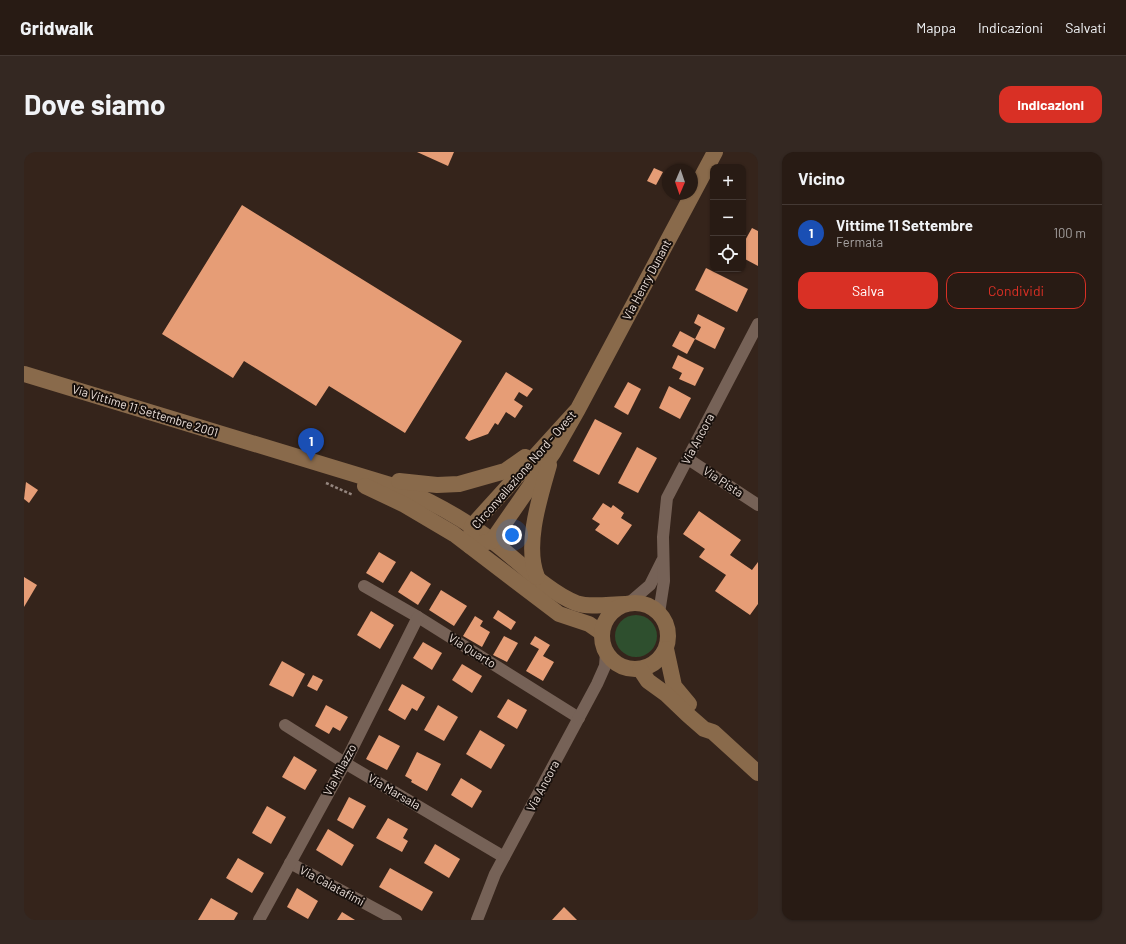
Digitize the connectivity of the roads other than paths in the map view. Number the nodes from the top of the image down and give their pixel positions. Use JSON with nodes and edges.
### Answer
{"nodes":[{"id":1,"x":715,"y":152,"type":"edge"},
{"id":2,"x":758,"y":324,"type":"edge"},
{"id":3,"x":24,"y":374,"type":"edge"},
{"id":4,"x":578,"y":409,"type":"joint"},
{"id":5,"x":549,"y":448,"type":"junction"},
{"id":6,"x":688,"y":459,"type":"junction"},
{"id":7,"x":314,"y":462,"type":"junction"},
{"id":8,"x":758,"y":505,"type":"edge"},
{"id":9,"x":472,"y":526,"type":"junction"},
{"id":10,"x":492,"y":541,"type":"junction"},
{"id":11,"x":470,"y":546,"type":"junction"},
{"id":12,"x":663,"y":560,"type":"junction"},
{"id":13,"x":537,"y":577,"type":"junction"},
{"id":14,"x":364,"y":586,"type":"dead end"},
{"id":15,"x":627,"y":604,"type":"junction"},
{"id":16,"x":659,"y":613,"type":"junction"},
{"id":17,"x":418,"y":617,"type":"junction"},
{"id":18,"x":602,"y":633,"type":"junction"},
{"id":19,"x":666,"y":649,"type":"junction"},
{"id":20,"x":606,"y":653,"type":"junction"},
{"id":21,"x":640,"y":669,"type":"junction"},
{"id":22,"x":579,"y":718,"type":"junction"},
{"id":23,"x":285,"y":725,"type":"dead end"},
{"id":24,"x":713,"y":732,"type":"junction"},
{"id":25,"x":345,"y":763,"type":"junction"},
{"id":26,"x":758,"y":773,"type":"edge"},
{"id":27,"x":504,"y":857,"type":"junction"},
{"id":28,"x":290,"y":863,"type":"junction"},
{"id":29,"x":259,"y":920,"type":"edge"},
{"id":30,"x":396,"y":920,"type":"edge"},
{"id":31,"x":477,"y":920,"type":"edge"}],
"edges":[{"from":1,"to":4,"type":"main road","name":"Via Henry Dunant"},
{"from":2,"to":6,"type":"street","name":"Via Ancora"},
{"from":3,"to":7,"type":"main road","name":"Via Vittime 11 Settembre 2001"},
{"from":4,"to":5,"type":"main road","name":"Circonvallazione Nord - Ovest"},
{"from":5,"to":7,"type":"main road"},
{"from":5,"to":9,"type":"main road","name":"Circonvallazione Nord - Ovest"},
{"from":5,"to":10,"type":"main road","name":"Circonvallazione Nord - Ovest"},
{"from":5,"to":13,"type":"main road","name":"Circonvallazione Nord - Ovest"},
{"from":6,"to":8,"type":"street","name":"Via Pista"},
{"from":6,"to":12,"type":"street","name":"Via Ancora"},
{"from":7,"to":9,"type":"main road"},
{"from":7,"to":11,"type":"main road"},
{"from":9,"to":10,"type":"main road"},
{"from":9,"to":11,"type":"main road","name":"Circonvallazione Nord - Ovest"},
{"from":10,"to":11,"type":"main road","name":"Circonvallazione Nord - Ovest"},
{"from":10,"to":13,"type":"main road"},
{"from":11,"to":18,"type":"main road"},
{"from":12,"to":15,"type":"street","name":"Via Ancora"},
{"from":12,"to":16,"type":"street","name":"Via Ancora"},
{"from":13,"to":15,"type":"main road"},
{"from":14,"to":17,"type":"street","name":"Via Quarto"},
{"from":15,"to":16,"type":"main road"},
{"from":15,"to":18,"type":"main road","name":"Via Ancora"},
{"from":16,"to":19,"type":"main road"},
{"from":17,"to":22,"type":"street","name":"Via Quarto"},
{"from":17,"to":25,"type":"street","name":"Via Milazzo"},
{"from":18,"to":20,"type":"main road","name":"Via Ancora"},
{"from":19,"to":21,"type":"main road"},
{"from":19,"to":24,"type":"main road"},
{"from":20,"to":21,"type":"main road"},
{"from":20,"to":22,"type":"street","name":"Via Ancora"},
{"from":21,"to":24,"type":"main road"},
{"from":22,"to":27,"type":"street","name":"Via Ancora"},
{"from":23,"to":25,"type":"street","name":"Via Marsala"},
{"from":24,"to":26,"type":"main road"},
{"from":25,"to":27,"type":"street","name":"Via Marsala"},
{"from":25,"to":28,"type":"street","name":"Via Milazzo"},
{"from":27,"to":31,"type":"street","name":"Via Ancora"},
{"from":28,"to":29,"type":"street","name":"Via Milazzo"},
{"from":28,"to":30,"type":"street","name":"Via Calatafimi"}]}
